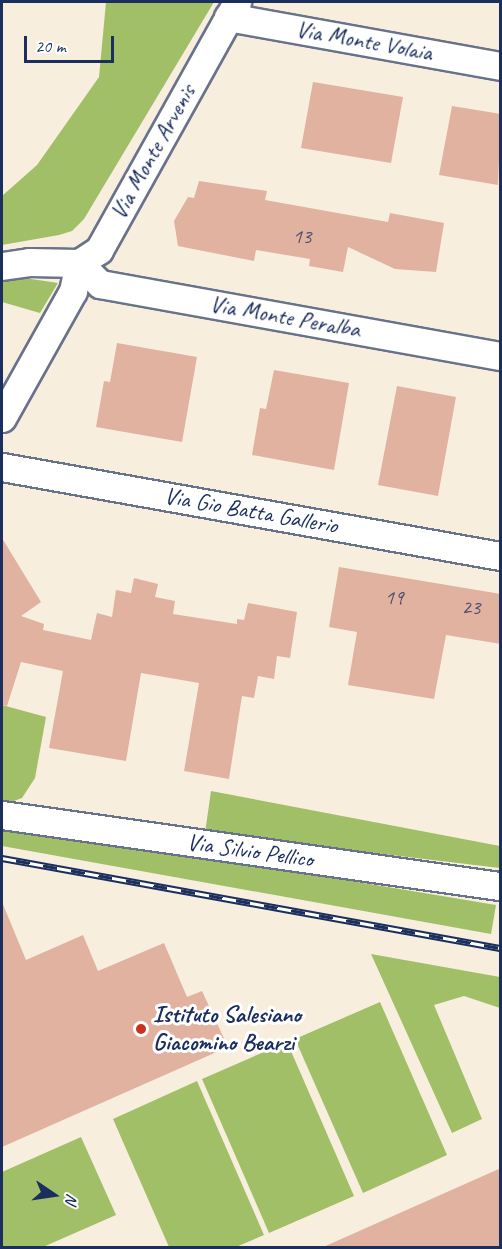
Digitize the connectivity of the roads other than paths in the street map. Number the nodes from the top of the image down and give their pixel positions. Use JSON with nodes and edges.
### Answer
{"nodes":[{"id":1,"x":232,"y":9,"type":"edge"},
{"id":2,"x":501,"y":66,"type":"edge"},
{"id":3,"x":79,"y":263,"type":"junction"},
{"id":4,"x":2,"y":266,"type":"edge"},
{"id":5,"x":501,"y":356,"type":"edge"},
{"id":6,"x":2,"y":418,"type":"edge"},
{"id":7,"x":2,"y":467,"type":"edge"},
{"id":8,"x":501,"y":556,"type":"edge"},
{"id":9,"x":2,"y":815,"type":"edge"},
{"id":10,"x":499,"y":886,"type":"edge"}],
"edges":[{"from":1,"to":2,"type":"street","name":"Via Monte Volaia"},
{"from":1,"to":3,"type":"street","name":"Via Monte Arvenis"},
{"from":3,"to":4,"type":"street"},
{"from":3,"to":5,"type":"street","name":"Via Monte Peralba"},
{"from":3,"to":6,"type":"street"},
{"from":7,"to":8,"type":"street","name":"Via Gio Batta Gallerio"},
{"from":9,"to":10,"type":"street","name":"Via Silvio Pellico"}]}
